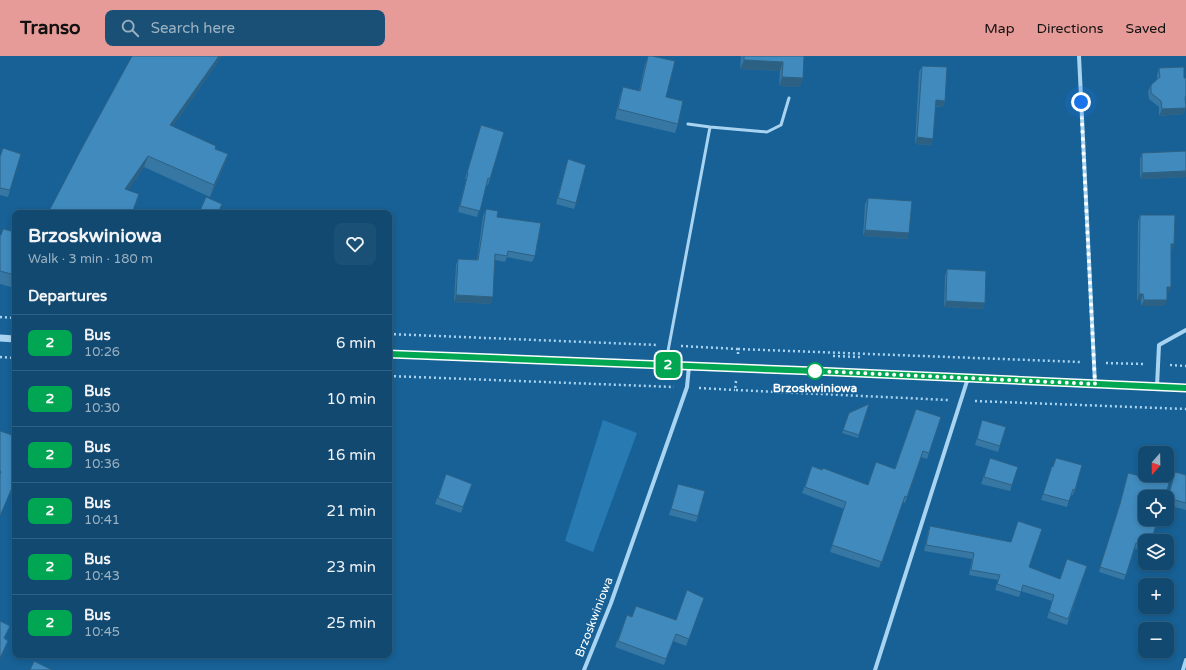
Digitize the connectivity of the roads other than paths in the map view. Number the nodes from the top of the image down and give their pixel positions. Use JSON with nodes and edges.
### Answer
{"nodes":[{"id":1,"x":1079,"y":56,"type":"edge"},
{"id":2,"x":789,"y":98,"type":"dead end"},
{"id":3,"x":688,"y":124,"type":"dead end"},
{"id":4,"x":710,"y":127,"type":"junction"},
{"id":5,"x":1186,"y":330,"type":"edge"},
{"id":6,"x":0,"y":338,"type":"edge"},
{"id":7,"x":12,"y":339,"type":"edge"},
{"id":8,"x":392,"y":354,"type":"edge"},
{"id":9,"x":667,"y":365,"type":"junction"},
{"id":10,"x":689,"y":366,"type":"junction"},
{"id":11,"x":968,"y":378,"type":"junction"},
{"id":12,"x":1095,"y":384,"type":"junction"},
{"id":13,"x":1157,"y":386,"type":"junction"},
{"id":14,"x":1186,"y":388,"type":"edge"},
{"id":15,"x":1186,"y":660,"type":"edge"},
{"id":16,"x":584,"y":670,"type":"edge"},
{"id":17,"x":875,"y":670,"type":"edge"},
{"id":18,"x":1183,"y":670,"type":"edge"}],
"edges":[{"from":1,"to":12,"type":"street"},
{"from":2,"to":4,"type":"lane"},
{"from":3,"to":4,"type":"lane"},
{"from":4,"to":9,"type":"lane"},
{"from":5,"to":13,"type":"street"},
{"from":6,"to":7,"type":"street"},
{"from":8,"to":9,"type":"street"},
{"from":9,"to":10,"type":"street"},
{"from":10,"to":11,"type":"street"},
{"from":10,"to":16,"type":"street","name":"Brzoskwiniowa"},
{"from":11,"to":12,"type":"street"},
{"from":11,"to":17,"type":"street"},
{"from":12,"to":13,"type":"street"},
{"from":13,"to":14,"type":"street"},
{"from":15,"to":18,"type":"street"}]}
